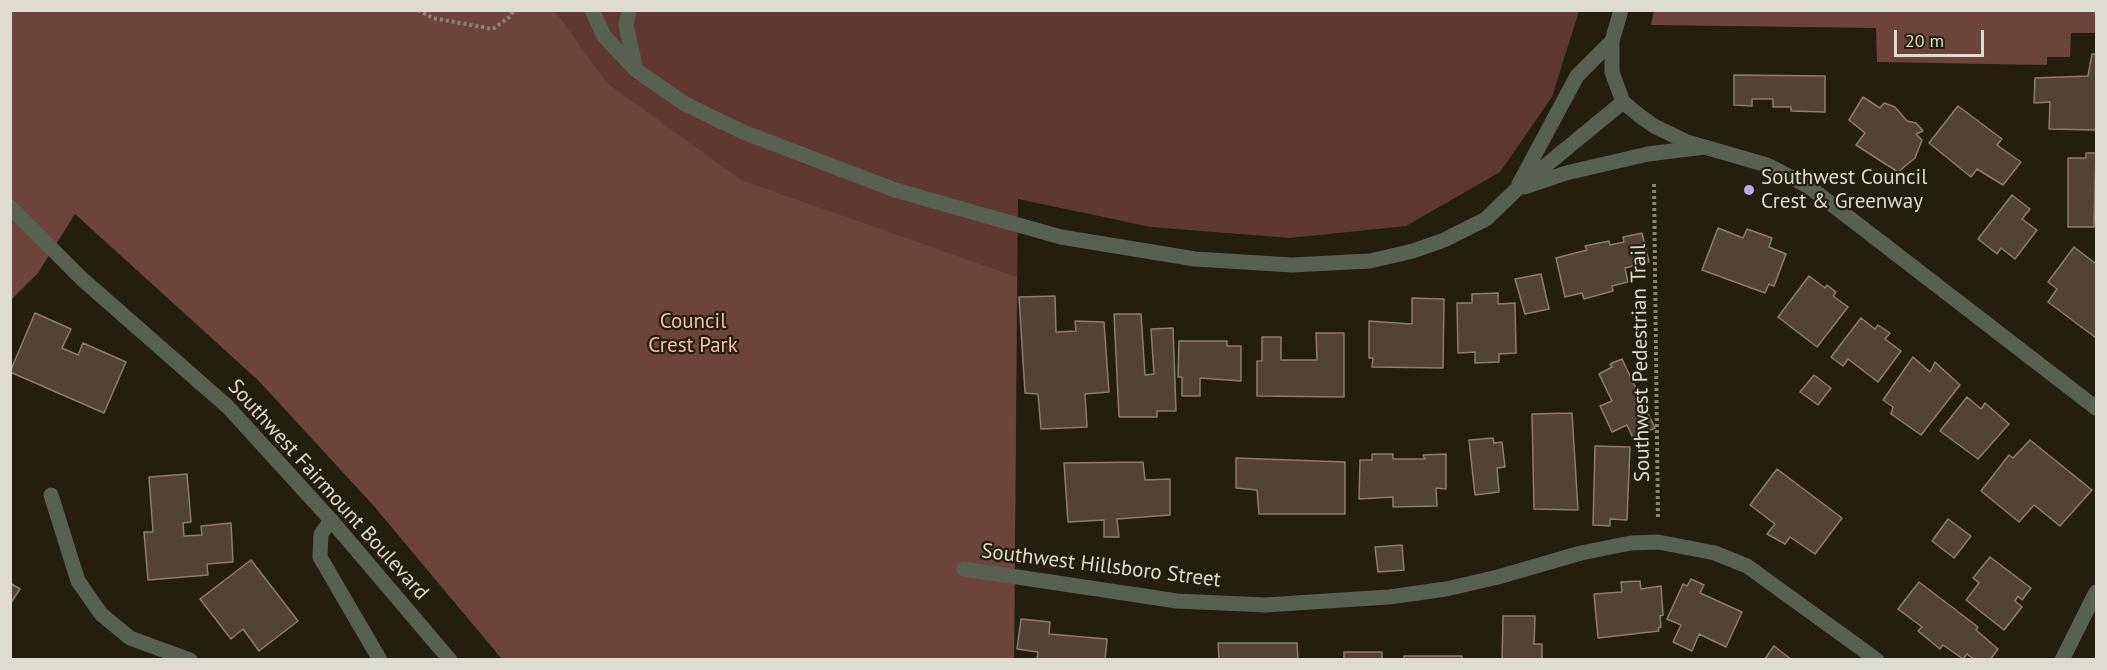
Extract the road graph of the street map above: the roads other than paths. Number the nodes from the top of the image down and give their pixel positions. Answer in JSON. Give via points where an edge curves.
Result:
{"nodes":[{"id":1,"x":592,"y":10,"type":"edge"},
{"id":2,"x":629,"y":10,"type":"edge"},
{"id":3,"x":1621,"y":10,"type":"edge"},
{"id":4,"x":1612,"y":41,"type":"junction"},
{"id":5,"x":636,"y":70,"type":"junction"},
{"id":6,"x":1623,"y":102,"type":"junction"},
{"id":7,"x":1705,"y":147,"type":"junction"},
{"id":8,"x":1516,"y":190,"type":"junction"},
{"id":9,"x":10,"y":207,"type":"edge"},
{"id":10,"x":2097,"y":408,"type":"edge"},
{"id":11,"x":51,"y":495,"type":"dead end"},
{"id":12,"x":331,"y":520,"type":"junction"},
{"id":13,"x":964,"y":569,"type":"dead end"},
{"id":14,"x":2097,"y":592,"type":"edge"},
{"id":15,"x":190,"y":660,"type":"edge"},
{"id":16,"x":380,"y":660,"type":"edge"},
{"id":17,"x":450,"y":660,"type":"edge"},
{"id":18,"x":1877,"y":660,"type":"edge"},
{"id":19,"x":2062,"y":660,"type":"edge"}],
"edges":[{"from":1,"to":5,"type":"street","via":[[604,36]]},
{"from":2,"to":5,"type":"street","via":[[626,25]]},
{"from":3,"to":4,"type":"street"},
{"from":4,"to":6,"type":"street","via":[[1612,72]]},
{"from":4,"to":8,"type":"street","via":[[1577,76]]},
{"from":5,"to":8,"type":"street","via":[[686,104],[743,132],[895,190],[1061,237],[1195,259],[1292,265],[1370,261],[1413,251],[1455,235],[1486,219]]},
{"from":6,"to":7,"type":"street","via":[[1654,126]]},
{"from":6,"to":8,"type":"street"},
{"from":7,"to":8,"type":"street","via":[[1648,154],[1566,173]]},
{"from":7,"to":10,"type":"street","via":[[1767,165],[1808,186]]},
{"from":9,"to":12,"type":"street","name":"Southwest Fairmount Boulevard","via":[[81,278],[228,407]]},
{"from":11,"to":15,"type":"street","via":[[78,581],[101,614],[130,638]]},
{"from":12,"to":16,"type":"street","via":[[321,534],[320,557]]},
{"from":12,"to":17,"type":"street","name":"Southwest Fairmount Boulevard"},
{"from":13,"to":18,"type":"street","name":"Southwest Hillsboro Street","via":[[1178,601],[1265,605],[1446,589],[1581,553],[1658,542],[1715,553],[1747,566]]},
{"from":14,"to":19,"type":"street"}]}
